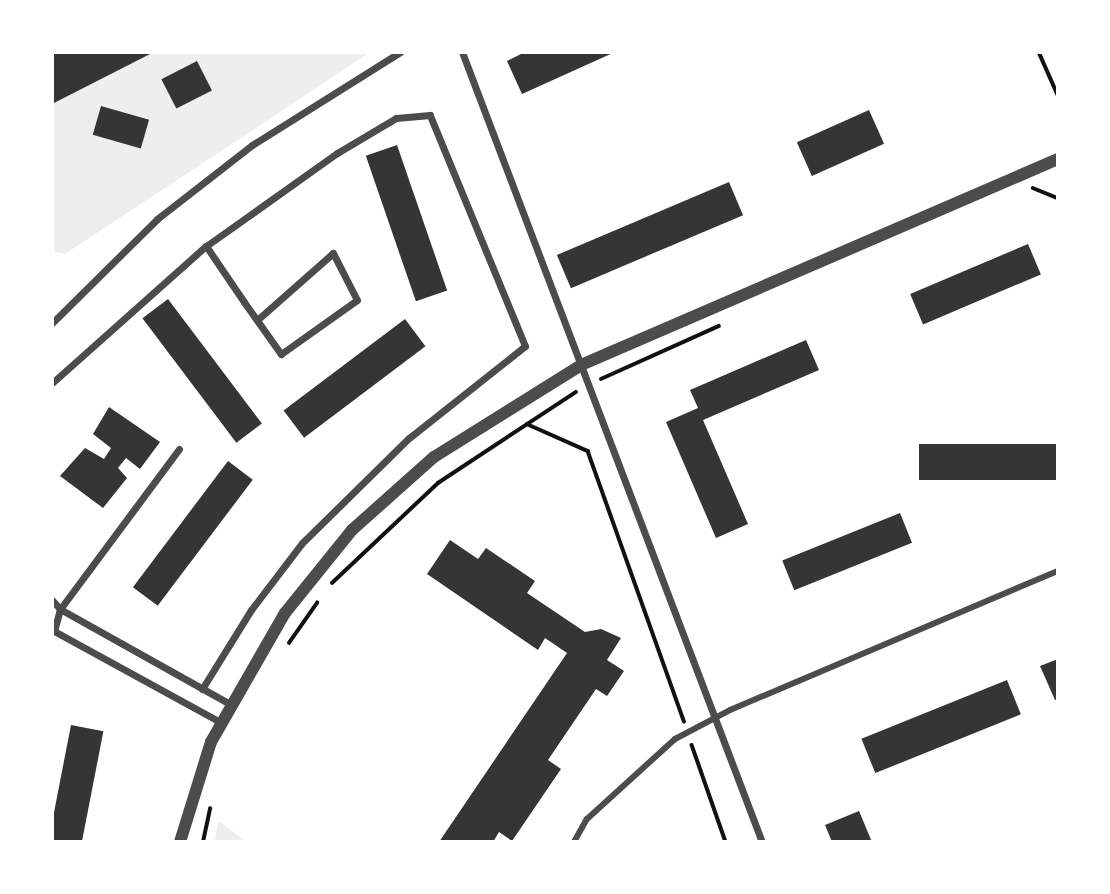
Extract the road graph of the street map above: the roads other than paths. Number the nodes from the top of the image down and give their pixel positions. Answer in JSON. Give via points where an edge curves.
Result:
{"nodes":[{"id":1,"x":400,"y":52,"type":"edge"},
{"id":2,"x":462,"y":52,"type":"edge"},
{"id":3,"x":1058,"y":159,"type":"edge"},
{"id":4,"x":206,"y":246,"type":"junction"},
{"id":5,"x":257,"y":320,"type":"junction"},
{"id":6,"x":52,"y":323,"type":"edge"},
{"id":7,"x":581,"y":365,"type":"junction"},
{"id":8,"x":52,"y":383,"type":"edge"},
{"id":9,"x":179,"y":449,"type":"dead end"},
{"id":10,"x":1058,"y":571,"type":"edge"},
{"id":11,"x":52,"y":600,"type":"edge"},
{"id":12,"x":60,"y":609,"type":"junction"},
{"id":13,"x":202,"y":689,"type":"junction"},
{"id":14,"x":232,"y":705,"type":"junction"},
{"id":15,"x":222,"y":723,"type":"junction"},
{"id":16,"x":180,"y":842,"type":"edge"},
{"id":17,"x":574,"y":842,"type":"edge"},
{"id":18,"x":762,"y":842,"type":"edge"}],
"edges":[{"from":1,"to":6,"type":"street","via":[[252,145],[157,219]]},
{"from":2,"to":7,"type":"street"},
{"from":3,"to":7,"type":"street"},
{"from":4,"to":5,"type":"street"},
{"from":4,"to":8,"type":"street"},
{"from":4,"to":13,"type":"street","via":[[384,125],[396,118],[430,115],[524,346],[409,438],[302,543],[251,610]]},
{"from":5,"to":5,"type":"street","via":[[281,354],[356,300],[332,253]]},
{"from":7,"to":14,"type":"street","via":[[434,457],[352,530],[285,612]]},
{"from":7,"to":18,"type":"street"},
{"from":9,"to":12,"type":"street"},
{"from":10,"to":17,"type":"street","via":[[730,710],[675,739],[587,819]]},
{"from":11,"to":12,"type":"street"},
{"from":12,"to":13,"type":"street"},
{"from":12,"to":15,"type":"street","via":[[54,631]]},
{"from":13,"to":14,"type":"street"},
{"from":14,"to":15,"type":"street"},
{"from":15,"to":16,"type":"street","via":[[211,742]]}]}
